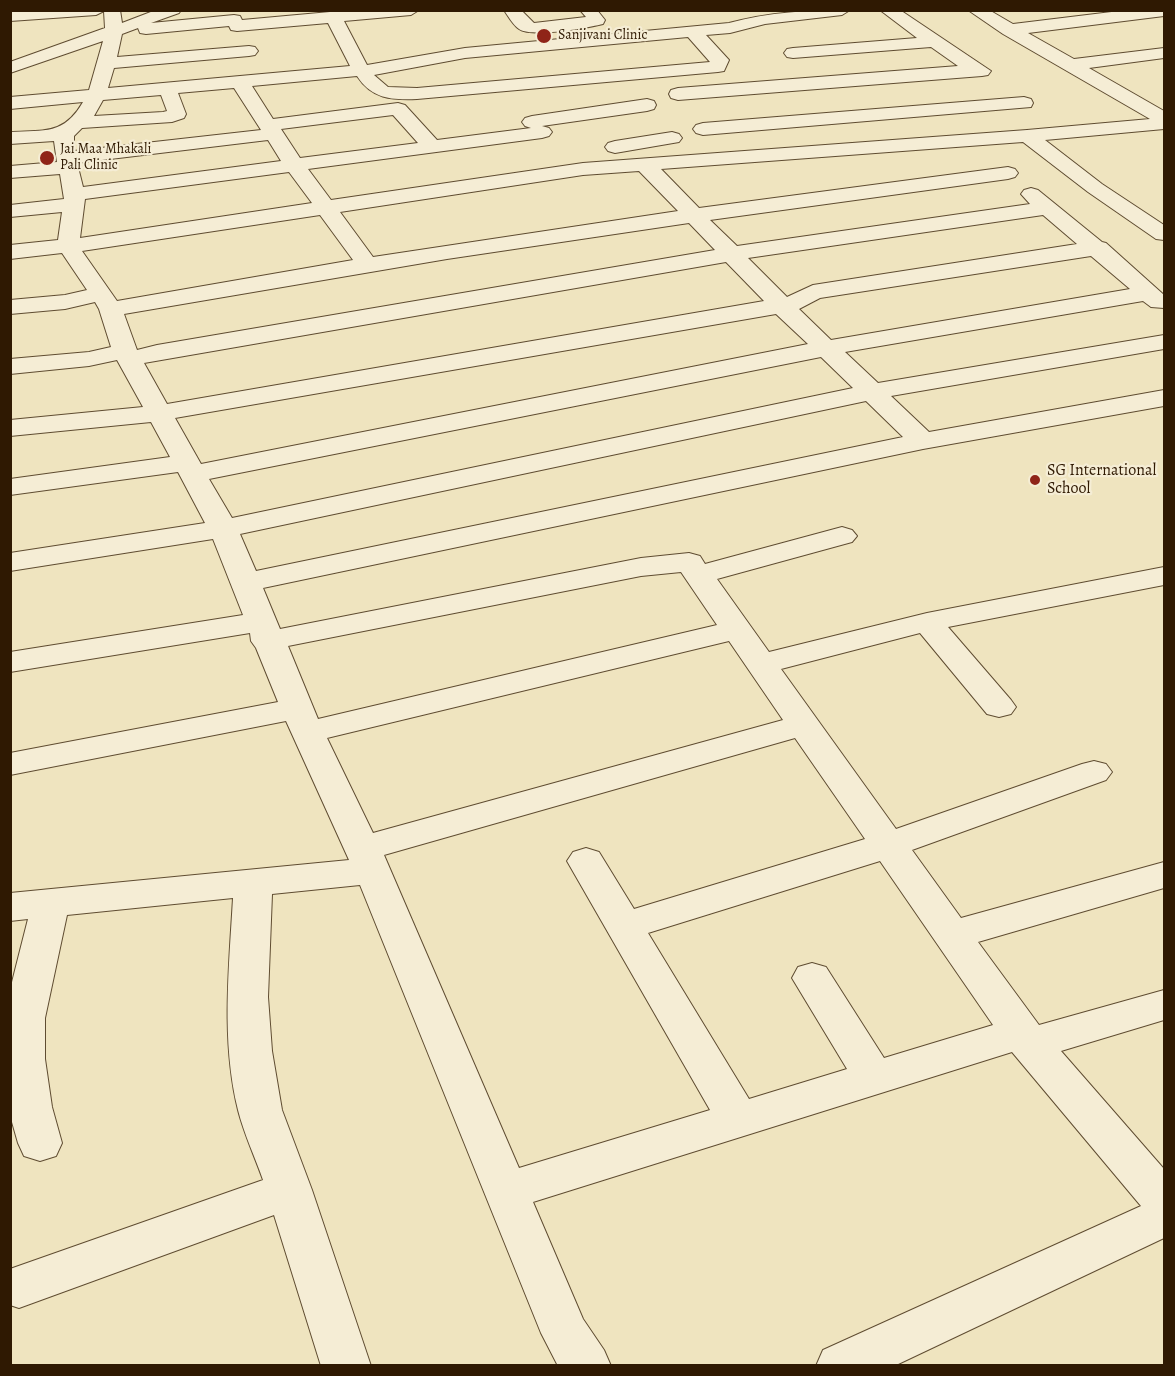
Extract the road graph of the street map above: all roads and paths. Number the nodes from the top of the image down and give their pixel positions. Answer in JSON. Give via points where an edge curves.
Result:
{"nodes":[{"id":1,"x":173,"y":10,"type":"edge"},
{"id":2,"x":411,"y":10,"type":"edge"},
{"id":3,"x":512,"y":10,"type":"edge"},
{"id":4,"x":588,"y":10,"type":"edge"},
{"id":5,"x":842,"y":10,"type":"edge"},
{"id":6,"x":888,"y":10,"type":"edge"},
{"id":7,"x":976,"y":10,"type":"edge"},
{"id":8,"x":1164,"y":11,"type":"edge"},
{"id":9,"x":342,"y":15,"type":"edge"},
{"id":10,"x":10,"y":16,"type":"edge"},
{"id":11,"x":749,"y":16,"type":"edge"},
{"id":12,"x":665,"y":18,"type":"dead end"},
{"id":13,"x":234,"y":19,"type":"edge"},
{"id":14,"x":108,"y":29,"type":"edge"},
{"id":15,"x":1009,"y":30,"type":"junction"},
{"id":16,"x":685,"y":32,"type":"junction"},
{"id":17,"x":933,"y":42,"type":"junction"},
{"id":18,"x":249,"y":51,"type":"junction"},
{"id":19,"x":793,"y":54,"type":"junction"},
{"id":20,"x":456,"y":55,"type":"junction"},
{"id":21,"x":1162,"y":55,"type":"edge"},
{"id":22,"x":1071,"y":65,"type":"junction"},
{"id":23,"x":10,"y":68,"type":"edge"},
{"id":24,"x":362,"y":70,"type":"junction"},
{"id":25,"x":978,"y":70,"type":"junction"},
{"id":26,"x":814,"y":71,"type":"dead end"},
{"id":27,"x":262,"y":79,"type":"junction"},
{"id":28,"x":239,"y":81,"type":"junction"},
{"id":29,"x":787,"y":85,"type":"junction"},
{"id":30,"x":167,"y":87,"type":"junction"},
{"id":31,"x":493,"y":87,"type":"junction"},
{"id":32,"x":96,"y":94,"type":"junction"},
{"id":33,"x":10,"y":104,"type":"edge"},
{"id":34,"x":647,"y":105,"type":"dead end"},
{"id":35,"x":1034,"y":111,"type":"junction"},
{"id":36,"x":333,"y":117,"type":"junction"},
{"id":37,"x":818,"y":120,"type":"junction"},
{"id":38,"x":1161,"y":125,"type":"edge"},
{"id":39,"x":703,"y":129,"type":"junction"},
{"id":40,"x":271,"y":130,"type":"junction"},
{"id":41,"x":1062,"y":133,"type":"junction"},
{"id":42,"x":542,"y":134,"type":"junction"},
{"id":43,"x":1027,"y":136,"type":"junction"},
{"id":44,"x":10,"y":138,"type":"edge"},
{"id":45,"x":672,"y":138,"type":"dead end"},
{"id":46,"x":976,"y":140,"type":"junction"},
{"id":47,"x":433,"y":147,"type":"junction"},
{"id":48,"x":366,"y":156,"type":"junction"},
{"id":49,"x":724,"y":158,"type":"junction"},
{"id":50,"x":71,"y":163,"type":"junction"},
{"id":51,"x":644,"y":164,"type":"junction"},
{"id":52,"x":296,"y":166,"type":"junction"},
{"id":53,"x":568,"y":171,"type":"junction"},
{"id":54,"x":10,"y":172,"type":"edge"},
{"id":55,"x":1008,"y":173,"type":"junction"},
{"id":56,"x":326,"y":207,"type":"junction"},
{"id":57,"x":1047,"y":208,"type":"junction"},
{"id":58,"x":10,"y":211,"type":"edge"},
{"id":59,"x":693,"y":214,"type":"junction"},
{"id":60,"x":1164,"y":215,"type":"edge"},
{"id":61,"x":1143,"y":219,"type":"junction"},
{"id":62,"x":1164,"y":234,"type":"edge"},
{"id":63,"x":68,"y":246,"type":"junction"},
{"id":64,"x":1098,"y":249,"type":"junction"},
{"id":65,"x":10,"y":252,"type":"edge"},
{"id":66,"x":731,"y":254,"type":"junction"},
{"id":67,"x":368,"y":264,"type":"junction"},
{"id":68,"x":1156,"y":300,"type":"edge"},
{"id":69,"x":106,"y":301,"type":"junction"},
{"id":70,"x":781,"y":305,"type":"junction"},
{"id":71,"x":10,"y":307,"type":"edge"},
{"id":72,"x":1164,"y":342,"type":"edge"},
{"id":73,"x":826,"y":348,"type":"junction"},
{"id":74,"x":127,"y":355,"type":"junction"},
{"id":75,"x":10,"y":367,"type":"edge"},
{"id":76,"x":872,"y":392,"type":"junction"},
{"id":77,"x":1164,"y":398,"type":"edge"},
{"id":78,"x":159,"y":413,"type":"junction"},
{"id":79,"x":10,"y":428,"type":"edge"},
{"id":80,"x":923,"y":441,"type":"junction"},
{"id":81,"x":190,"y":469,"type":"junction"},
{"id":82,"x":10,"y":487,"type":"edge"},
{"id":83,"x":223,"y":529,"type":"junction"},
{"id":84,"x":842,"y":536,"type":"dead end"},
{"id":85,"x":10,"y":562,"type":"edge"},
{"id":86,"x":698,"y":575,"type":"junction"},
{"id":87,"x":1164,"y":576,"type":"edge"},
{"id":88,"x":244,"y":583,"type":"junction"},
{"id":89,"x":927,"y":622,"type":"junction"},
{"id":90,"x":736,"y":630,"type":"junction"},
{"id":91,"x":263,"y":632,"type":"junction"},
{"id":92,"x":10,"y":662,"type":"edge"},
{"id":93,"x":760,"y":664,"type":"junction"},
{"id":94,"x":999,"y":707,"type":"dead end"},
{"id":95,"x":301,"y":720,"type":"junction"},
{"id":96,"x":803,"y":725,"type":"junction"},
{"id":97,"x":10,"y":764,"type":"edge"},
{"id":98,"x":1094,"y":772,"type":"dead end"},
{"id":99,"x":888,"y":845,"type":"junction"},
{"id":100,"x":368,"y":859,"type":"junction"},
{"id":101,"x":586,"y":861,"type":"dead end"},
{"id":102,"x":1164,"y":875,"type":"edge"},
{"id":103,"x":253,"y":885,"type":"junction"},
{"id":104,"x":51,"y":903,"type":"junction"},
{"id":105,"x":10,"y":907,"type":"edge"},
{"id":106,"x":626,"y":926,"type":"junction"},
{"id":107,"x":952,"y":935,"type":"junction"},
{"id":108,"x":812,"y":978,"type":"dead end"},
{"id":109,"x":1164,"y":1005,"type":"edge"},
{"id":110,"x":1026,"y":1038,"type":"junction"},
{"id":111,"x":874,"y":1077,"type":"junction"},
{"id":112,"x":738,"y":1119,"type":"junction"},
{"id":113,"x":40,"y":1143,"type":"dead end"},
{"id":114,"x":289,"y":1190,"type":"junction"},
{"id":115,"x":506,"y":1191,"type":"junction"},
{"id":116,"x":1164,"y":1202,"type":"edge"},
{"id":117,"x":1164,"y":1217,"type":"edge"},
{"id":118,"x":20,"y":1287,"type":"dead end"},
{"id":119,"x":346,"y":1365,"type":"edge"},
{"id":120,"x":586,"y":1365,"type":"edge"},
{"id":121,"x":841,"y":1365,"type":"edge"}],
"edges":[{"from":1,"to":14,"type":"street"},
{"from":2,"to":9,"type":"street"},
{"from":3,"to":4,"type":"street","via":[[525,26],[534,28],[597,20]]},
{"from":5,"to":11,"type":"street"},
{"from":6,"to":17,"type":"street"},
{"from":7,"to":15,"type":"street"},
{"from":8,"to":15,"type":"street"},
{"from":9,"to":13,"type":"street"},
{"from":9,"to":24,"type":"street"},
{"from":10,"to":14,"type":"street"},
{"from":11,"to":16,"type":"street","via":[[730,28]]},
{"from":11,"to":19,"type":"street"},
{"from":12,"to":16,"type":"street"},
{"from":13,"to":14,"type":"street"},
{"from":13,"to":18,"type":"street"},
{"from":14,"to":18,"type":"street"},
{"from":14,"to":23,"type":"street"},
{"from":14,"to":32,"type":"street"},
{"from":15,"to":22,"type":"street"},
{"from":16,"to":20,"type":"street"},
{"from":16,"to":31,"type":"street","via":[[720,60],[718,67]]},
{"from":17,"to":19,"type":"street"},
{"from":17,"to":25,"type":"street"},
{"from":18,"to":27,"type":"street"},
{"from":19,"to":26,"type":"street"},
{"from":20,"to":24,"type":"street"},
{"from":20,"to":31,"type":"street"},
{"from":21,"to":22,"type":"street"},
{"from":22,"to":38,"type":"street"},
{"from":24,"to":27,"type":"street"},
{"from":24,"to":31,"type":"street","via":[[378,90],[393,94]]},
{"from":25,"to":29,"type":"street"},
{"from":25,"to":35,"type":"street"},
{"from":27,"to":28,"type":"street"},
{"from":28,"to":30,"type":"street"},
{"from":28,"to":40,"type":"street"},
{"from":29,"to":37,"type":"street"},
{"from":29,"to":39,"type":"street","via":[[678,94]]},
{"from":30,"to":32,"type":"street"},
{"from":30,"to":50,"type":"street","via":[[177,114]]},
{"from":31,"to":42,"type":"street"},
{"from":32,"to":33,"type":"street"},
{"from":32,"to":50,"type":"street","via":[[84,117]]},
{"from":34,"to":42,"type":"street"},
{"from":35,"to":37,"type":"street"},
{"from":35,"to":41,"type":"street"},
{"from":36,"to":40,"type":"street"},
{"from":36,"to":47,"type":"street","via":[[398,109]]},
{"from":36,"to":48,"type":"street"},
{"from":37,"to":39,"type":"street"},
{"from":38,"to":41,"type":"street"},
{"from":39,"to":49,"type":"street"},
{"from":40,"to":50,"type":"street"},
{"from":40,"to":52,"type":"street"},
{"from":41,"to":43,"type":"street"},
{"from":42,"to":47,"type":"street"},
{"from":43,"to":46,"type":"street"},
{"from":43,"to":61,"type":"street"},
{"from":44,"to":50,"type":"street"},
{"from":45,"to":53,"type":"street","via":[[558,156]]},
{"from":46,"to":49,"type":"street"},
{"from":46,"to":55,"type":"street"},
{"from":47,"to":48,"type":"street"},
{"from":48,"to":52,"type":"street"},
{"from":49,"to":51,"type":"street"},
{"from":50,"to":52,"type":"street"},
{"from":50,"to":54,"type":"street"},
{"from":50,"to":58,"type":"street"},
{"from":50,"to":63,"type":"street"},
{"from":51,"to":53,"type":"street"},
{"from":51,"to":59,"type":"street"},
{"from":52,"to":56,"type":"street"},
{"from":53,"to":56,"type":"street"},
{"from":55,"to":57,"type":"street"},
{"from":55,"to":59,"type":"street"},
{"from":56,"to":63,"type":"street"},
{"from":56,"to":67,"type":"street"},
{"from":57,"to":64,"type":"street"},
{"from":57,"to":66,"type":"street"},
{"from":59,"to":66,"type":"street"},
{"from":59,"to":67,"type":"street"},
{"from":60,"to":61,"type":"street"},
{"from":61,"to":62,"type":"street"},
{"from":63,"to":65,"type":"street"},
{"from":63,"to":69,"type":"street"},
{"from":64,"to":68,"type":"street"},
{"from":64,"to":70,"type":"street","via":[[813,292],[796,303]]},
{"from":66,"to":70,"type":"street"},
{"from":66,"to":74,"type":"street"},
{"from":67,"to":69,"type":"street"},
{"from":68,"to":73,"type":"street"},
{"from":69,"to":71,"type":"street"},
{"from":69,"to":74,"type":"street"},
{"from":70,"to":73,"type":"street"},
{"from":70,"to":78,"type":"street"},
{"from":72,"to":76,"type":"street"},
{"from":73,"to":76,"type":"street"},
{"from":73,"to":81,"type":"street"},
{"from":74,"to":75,"type":"street"},
{"from":74,"to":78,"type":"street"},
{"from":76,"to":80,"type":"street"},
{"from":76,"to":83,"type":"street"},
{"from":77,"to":80,"type":"street"},
{"from":78,"to":79,"type":"street"},
{"from":78,"to":81,"type":"street"},
{"from":80,"to":88,"type":"street"},
{"from":81,"to":82,"type":"street"},
{"from":81,"to":83,"type":"street"},
{"from":83,"to":85,"type":"street"},
{"from":83,"to":88,"type":"street"},
{"from":84,"to":86,"type":"street"},
{"from":86,"to":90,"type":"street"},
{"from":86,"to":91,"type":"street","via":[[689,562],[641,567]]},
{"from":87,"to":89,"type":"street"},
{"from":88,"to":91,"type":"street"},
{"from":89,"to":93,"type":"street"},
{"from":89,"to":94,"type":"street"},
{"from":90,"to":93,"type":"street"},
{"from":90,"to":95,"type":"street"},
{"from":91,"to":92,"type":"street"},
{"from":91,"to":95,"type":"street"},
{"from":93,"to":96,"type":"street"},
{"from":95,"to":97,"type":"street"},
{"from":95,"to":100,"type":"street"},
{"from":96,"to":99,"type":"street"},
{"from":96,"to":100,"type":"street"},
{"from":98,"to":99,"type":"street"},
{"from":99,"to":106,"type":"street"},
{"from":99,"to":107,"type":"street"},
{"from":100,"to":103,"type":"street"},
{"from":100,"to":115,"type":"street"},
{"from":101,"to":106,"type":"street"},
{"from":102,"to":107,"type":"street"},
{"from":103,"to":104,"type":"street"},
{"from":103,"to":114,"type":"street","via":[[248,997],[251,1052],[260,1110]]},
{"from":104,"to":105,"type":"street"},
{"from":104,"to":113,"type":"street","via":[[24,1018],[30,1107]]},
{"from":106,"to":112,"type":"street"},
{"from":107,"to":110,"type":"street"},
{"from":108,"to":111,"type":"street"},
{"from":109,"to":110,"type":"street"},
{"from":110,"to":111,"type":"street"},
{"from":110,"to":116,"type":"street"},
{"from":111,"to":112,"type":"street"},
{"from":112,"to":115,"type":"street"},
{"from":114,"to":118,"type":"street"},
{"from":114,"to":119,"type":"street"},
{"from":115,"to":120,"type":"street","via":[[566,1333]]},
{"from":117,"to":121,"type":"street"}]}
